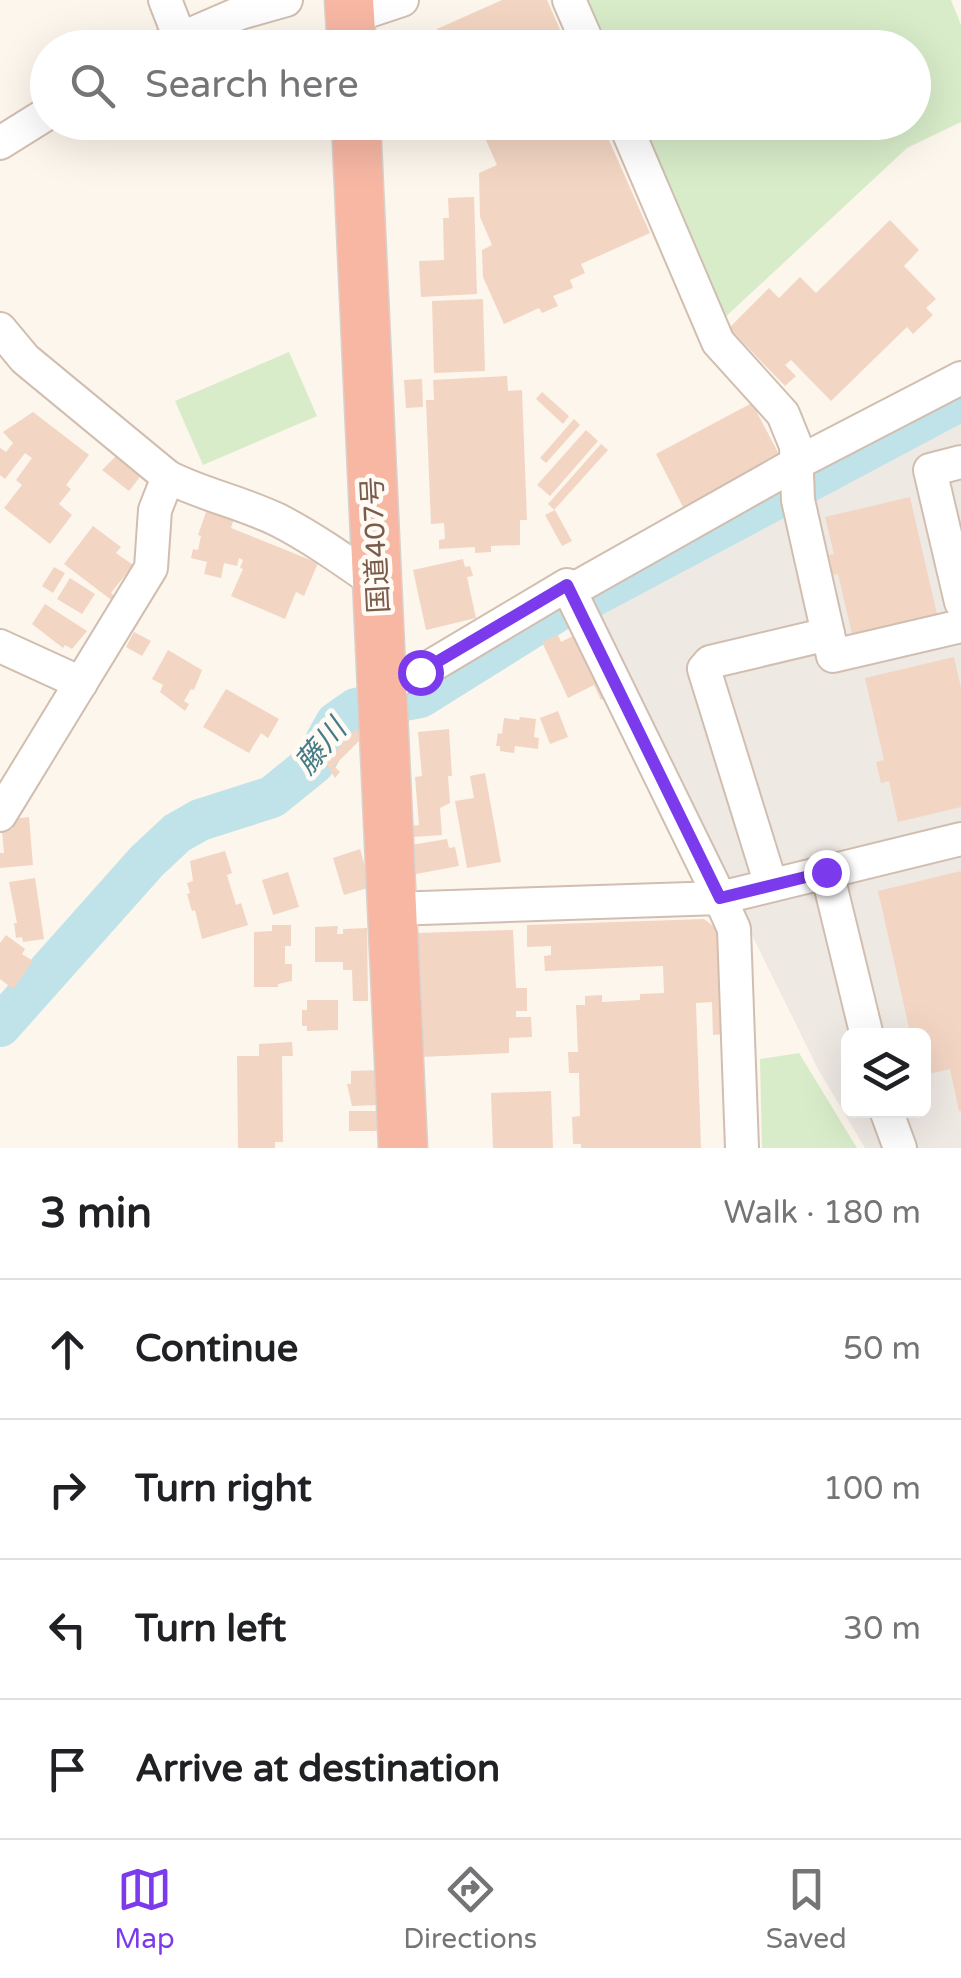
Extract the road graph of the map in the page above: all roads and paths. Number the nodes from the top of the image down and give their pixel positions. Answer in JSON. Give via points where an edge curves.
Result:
{"nodes":[{"id":1,"x":166,"y":0,"type":"edge"},
{"id":2,"x":286,"y":0,"type":"edge"},
{"id":3,"x":402,"y":0,"type":"edge"},
{"id":4,"x":568,"y":0,"type":"edge"},
{"id":5,"x":351,"y":22,"type":"edge"},
{"id":6,"x":168,"y":30,"type":"edge"},
{"id":7,"x":198,"y":30,"type":"edge"},
{"id":8,"x":582,"y":30,"type":"edge"},
{"id":9,"x":30,"y":124,"type":"edge"},
{"id":10,"x":357,"y":140,"type":"edge"},
{"id":11,"x":632,"y":140,"type":"edge"},
{"id":12,"x":0,"y":143,"type":"edge"},
{"id":13,"x":0,"y":329,"type":"edge"},
{"id":14,"x":961,"y":378,"type":"edge"},
{"id":15,"x":799,"y":462,"type":"junction"},
{"id":16,"x":961,"y":462,"type":"edge"},
{"id":17,"x":168,"y":477,"type":"junction"},
{"id":18,"x":378,"y":584,"type":"junction"},
{"id":19,"x":579,"y":599,"type":"junction"},
{"id":20,"x":961,"y":602,"type":"edge"},
{"id":21,"x":961,"y":626,"type":"edge"},
{"id":22,"x":828,"y":634,"type":"junction"},
{"id":23,"x":0,"y":646,"type":"edge"},
{"id":24,"x":81,"y":683,"type":"junction"},
{"id":25,"x":382,"y":683,"type":"junction"},
{"id":26,"x":0,"y":815,"type":"edge"},
{"id":27,"x":961,"y":839,"type":"edge"},
{"id":28,"x":826,"y":872,"type":"junction"},
{"id":29,"x":771,"y":885,"type":"junction"},
{"id":30,"x":720,"y":898,"type":"junction"},
{"id":31,"x":392,"y":909,"type":"junction"},
{"id":32,"x":865,"y":1028,"type":"edge"},
{"id":33,"x":889,"y":1118,"type":"edge"},
{"id":34,"x":403,"y":1148,"type":"edge"},
{"id":35,"x":742,"y":1148,"type":"edge"},
{"id":36,"x":900,"y":1148,"type":"edge"}],
"edges":[{"from":1,"to":6,"type":"street"},
{"from":2,"to":7,"type":"street"},
{"from":3,"to":5,"type":"street"},
{"from":4,"to":8,"type":"street"},
{"from":9,"to":12,"type":"street"},
{"from":10,"to":18,"type":"highway","name":"国道407号"},
{"from":11,"to":15,"type":"street","via":[[718,342],[782,414]]},
{"from":13,"to":17,"type":"street","via":[[25,359]]},
{"from":14,"to":15,"type":"street"},
{"from":15,"to":19,"type":"street"},
{"from":15,"to":22,"type":"street","via":[[798,500]]},
{"from":16,"to":20,"type":"street","via":[[930,470]]},
{"from":17,"to":18,"type":"street","via":[[276,519]]},
{"from":17,"to":24,"type":"street","via":[[156,510],[151,568]]},
{"from":18,"to":25,"type":"highway","name":"国道407号"},
{"from":19,"to":25,"type":"street","via":[[567,585],[420,672]]},
{"from":19,"to":30,"type":"street"},
{"from":21,"to":22,"type":"street","via":[[833,656]]},
{"from":22,"to":29,"type":"street","via":[[710,662],[704,669]]},
{"from":23,"to":24,"type":"street"},
{"from":24,"to":26,"type":"street"},
{"from":25,"to":31,"type":"highway","name":"国道407号"},
{"from":27,"to":28,"type":"street"},
{"from":28,"to":29,"type":"street"},
{"from":28,"to":32,"type":"street"},
{"from":29,"to":30,"type":"street"},
{"from":30,"to":31,"type":"street"},
{"from":30,"to":35,"type":"street","via":[[734,928]]},
{"from":31,"to":34,"type":"highway","name":"国道407号"},
{"from":33,"to":36,"type":"street"}]}
